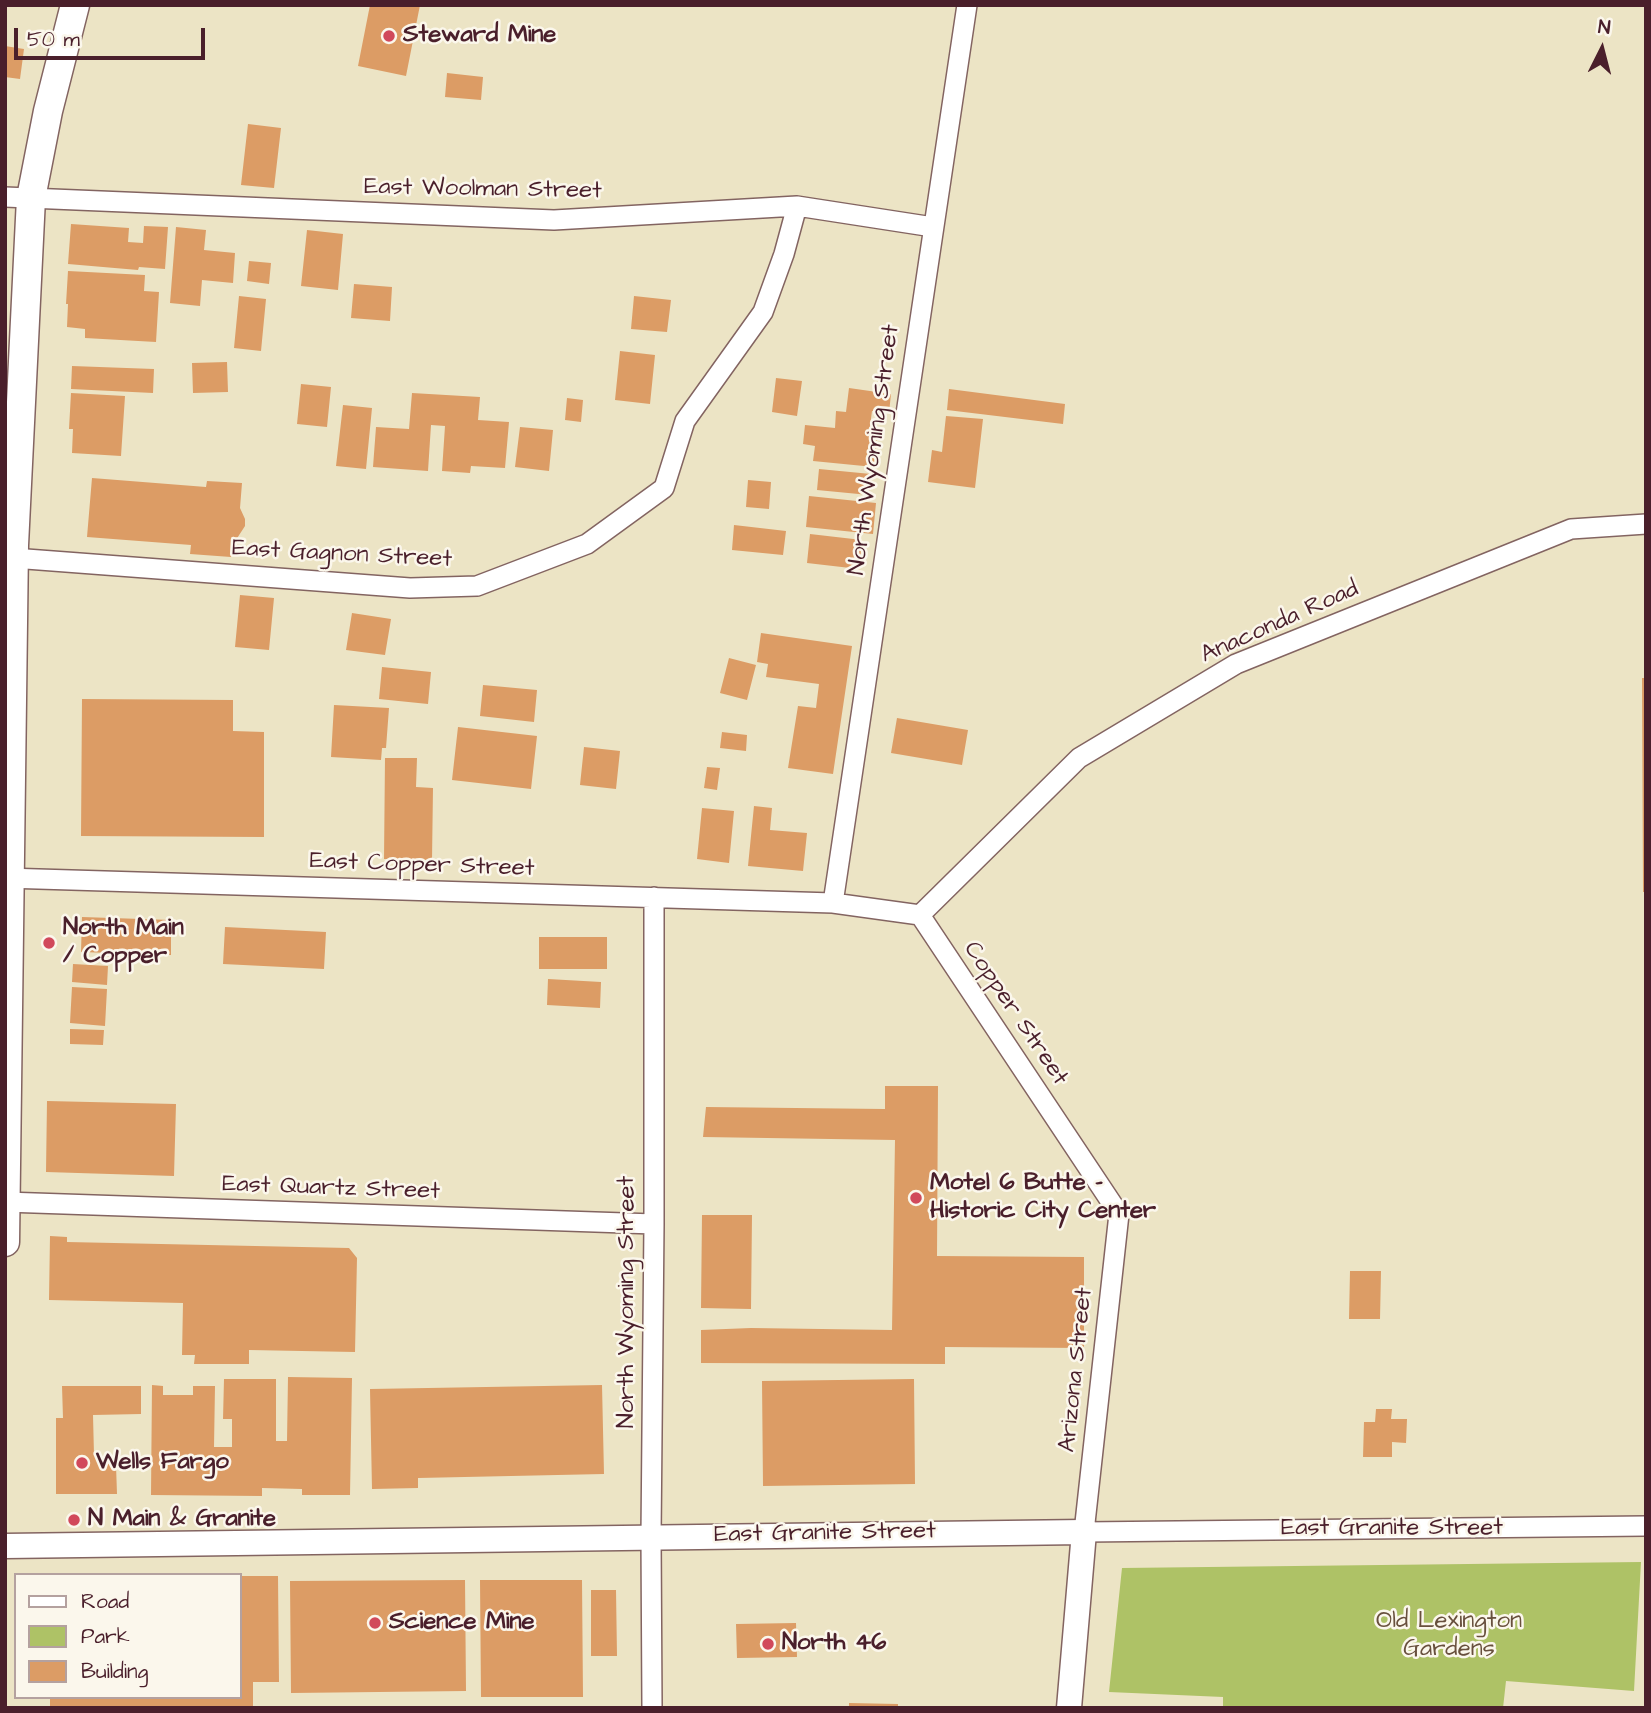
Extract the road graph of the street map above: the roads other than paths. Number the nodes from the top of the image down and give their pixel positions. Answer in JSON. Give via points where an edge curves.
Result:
{"nodes":[{"id":1,"x":75,"y":5,"type":"edge"},
{"id":2,"x":967,"y":5,"type":"edge"},
{"id":3,"x":18,"y":198,"type":"edge"},
{"id":4,"x":797,"y":206,"type":"junction"},
{"id":5,"x":933,"y":227,"type":"junction"},
{"id":6,"x":1646,"y":524,"type":"edge"},
{"id":7,"x":13,"y":558,"type":"junction"},
{"id":8,"x":7,"y":878,"type":"edge"},
{"id":9,"x":654,"y":897,"type":"junction"},
{"id":10,"x":833,"y":903,"type":"junction"},
{"id":11,"x":920,"y":915,"type":"junction"},
{"id":12,"x":6,"y":1202,"type":"edge"},
{"id":13,"x":1119,"y":1214,"type":"joint"},
{"id":14,"x":654,"y":1224,"type":"junction"},
{"id":15,"x":5,"y":1242,"type":"edge"},
{"id":16,"x":1646,"y":1526,"type":"edge"},
{"id":17,"x":1084,"y":1532,"type":"junction"},
{"id":18,"x":651,"y":1536,"type":"junction"},
{"id":19,"x":5,"y":1546,"type":"edge"},
{"id":20,"x":652,"y":1708,"type":"edge"},
{"id":21,"x":1069,"y":1708,"type":"edge"}],
"edges":[{"from":1,"to":3,"type":"main road","via":[[48,111]]},
{"from":2,"to":5,"type":"street","name":"North Wyoming Street"},
{"from":3,"to":4,"type":"street","name":"East Woolman Street","via":[[554,220]]},
{"from":3,"to":7,"type":"main road"},
{"from":4,"to":5,"type":"street","name":"East Woolman Street"},
{"from":4,"to":7,"type":"street","name":"East Gagnon Street","via":[[763,312],[685,421],[664,488],[587,544],[477,586],[410,588]]},
{"from":5,"to":10,"type":"street","name":"North Wyoming Street"},
{"from":6,"to":11,"type":"street","name":"Anaconda Road","via":[[1572,529],[1236,664],[1079,758]]},
{"from":7,"to":8,"type":"main road"},
{"from":8,"to":9,"type":"street","name":"East Copper Street"},
{"from":8,"to":12,"type":"main road"},
{"from":9,"to":10,"type":"street","name":"East Copper Street"},
{"from":9,"to":14,"type":"street","name":"North Wyoming Street"},
{"from":10,"to":11,"type":"street"},
{"from":11,"to":13,"type":"street","name":"Copper Street"},
{"from":12,"to":14,"type":"street","name":"East Quartz Street"},
{"from":12,"to":15,"type":"main road"},
{"from":13,"to":17,"type":"street","name":"Arizona Street"},
{"from":14,"to":18,"type":"street","name":"North Wyoming Street"},
{"from":16,"to":17,"type":"street","name":"East Granite Street"},
{"from":17,"to":18,"type":"street","name":"East Granite Street"},
{"from":17,"to":21,"type":"street"},
{"from":18,"to":19,"type":"street","name":"East Granite Street"},
{"from":18,"to":20,"type":"street","name":"North Wyoming Street"}]}
